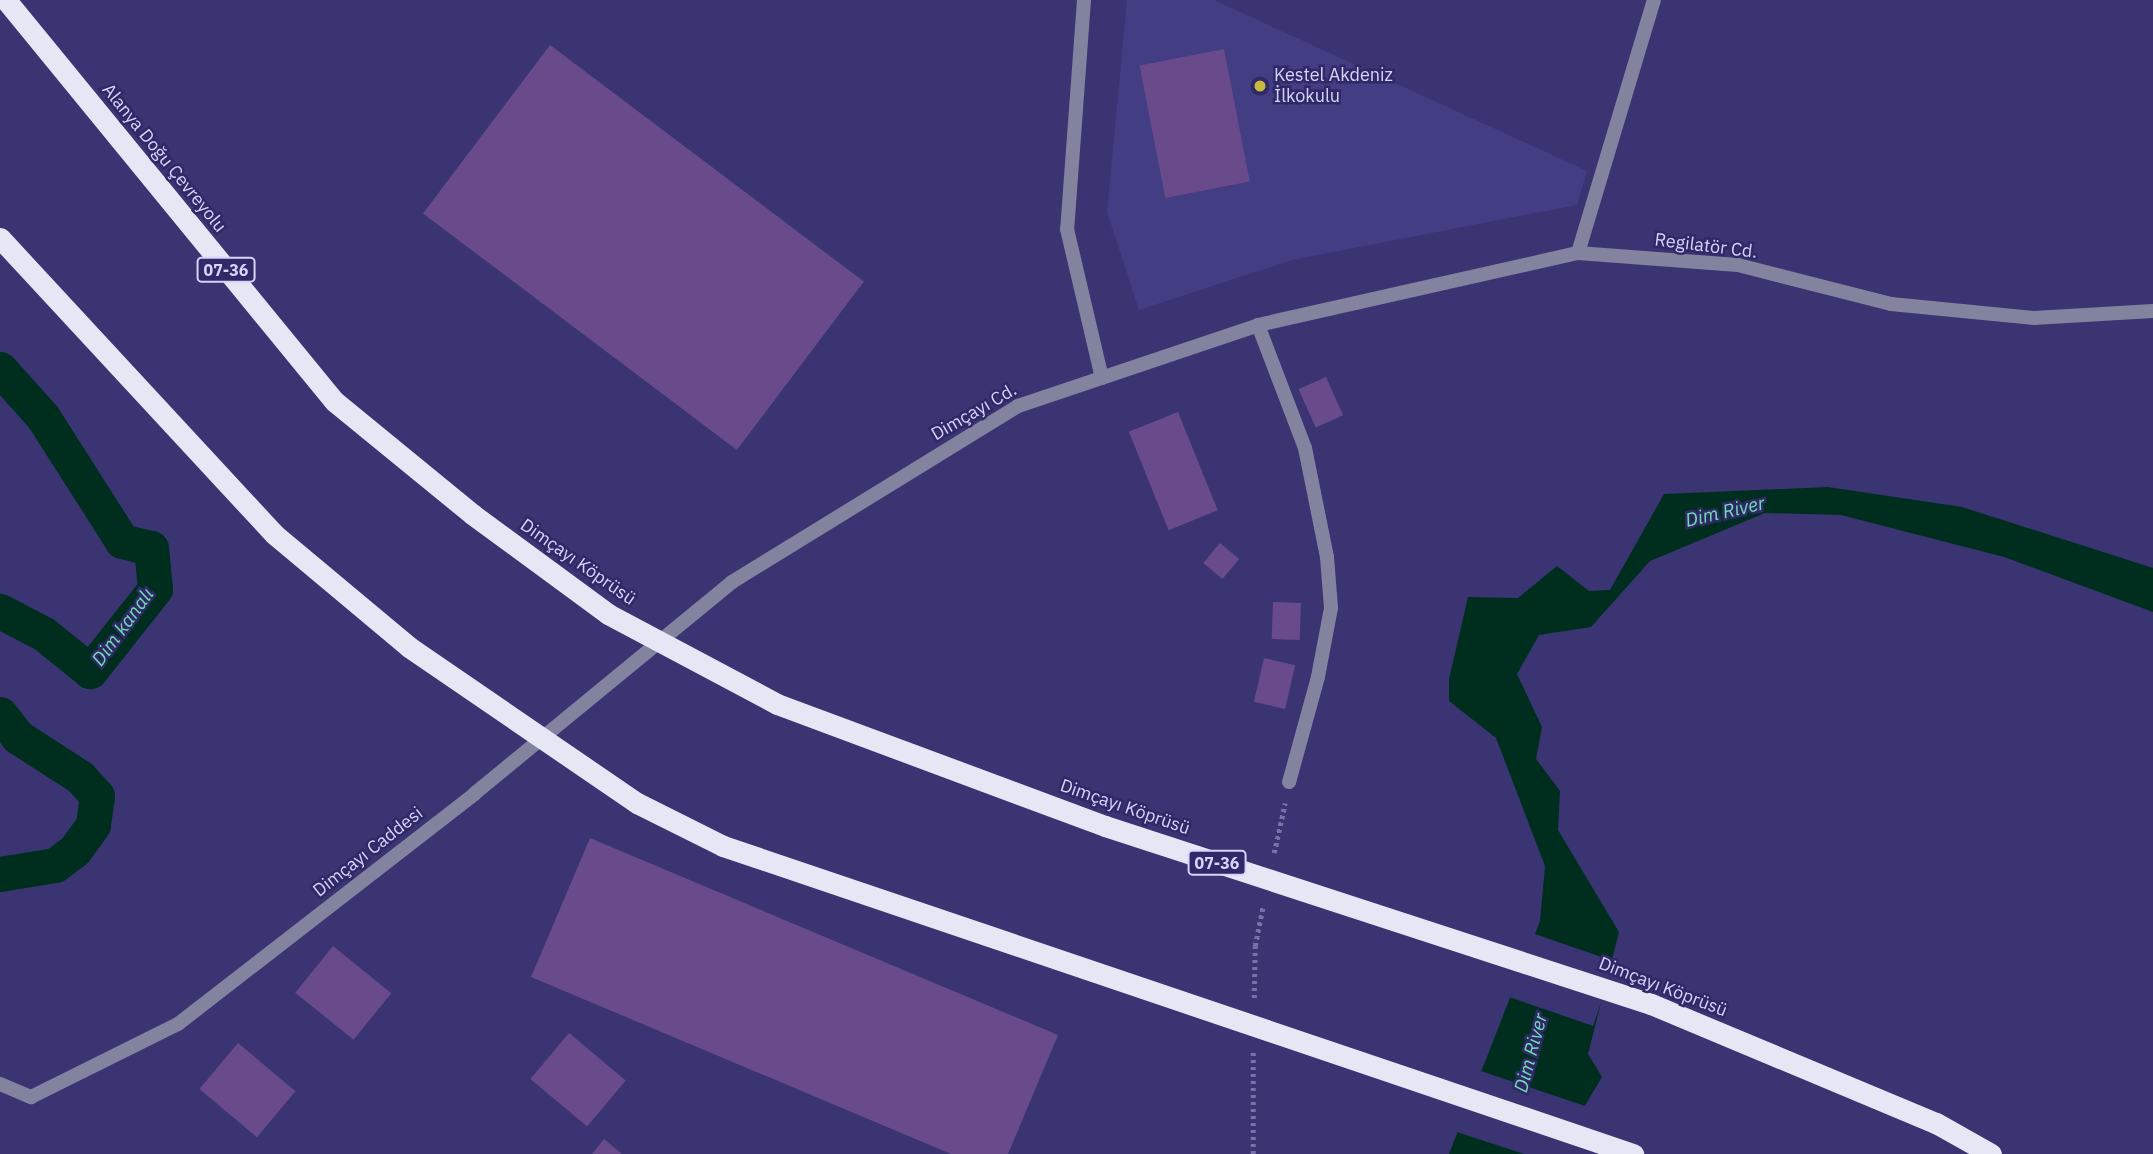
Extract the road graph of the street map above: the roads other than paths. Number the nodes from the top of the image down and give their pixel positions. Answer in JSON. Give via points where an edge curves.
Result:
{"nodes":[{"id":1,"x":6,"y":0,"type":"edge"},
{"id":2,"x":1084,"y":0,"type":"edge"},
{"id":3,"x":1654,"y":0,"type":"edge"},
{"id":4,"x":0,"y":238,"type":"edge"},
{"id":5,"x":1578,"y":253,"type":"junction"},
{"id":6,"x":2153,"y":311,"type":"edge"},
{"id":7,"x":1258,"y":325,"type":"junction"},
{"id":8,"x":1101,"y":378,"type":"junction"},
{"id":9,"x":472,"y":514,"type":"joint"},
{"id":10,"x":732,"y":582,"type":"joint"},
{"id":11,"x":1289,"y":782,"type":"road end"},
{"id":12,"x":0,"y":1084,"type":"edge"},
{"id":13,"x":1633,"y":1154,"type":"edge"},
{"id":14,"x":1991,"y":1154,"type":"edge"}],
"edges":[{"from":1,"to":9,"type":"highway","name":"Alanya Doğu Çevreyolu","number":"07-36","via":[[334,401]]},
{"from":2,"to":8,"type":"street","via":[[1067,229]]},
{"from":3,"to":5,"type":"street"},
{"from":4,"to":13,"type":"highway","bridge":true,"via":[[274,534],[409,647],[614,788],[723,846]]},
{"from":5,"to":6,"type":"street","name":"Regilatör Cd.","via":[[1738,265],[1891,304],[2034,318]]},
{"from":5,"to":7,"type":"street","name":"Regilatör Cd."},
{"from":7,"to":8,"type":"street","name":"Dimçayı Cd."},
{"from":7,"to":11,"type":"street","via":[[1305,448],[1327,557],[1331,608],[1318,677]]},
{"from":8,"to":10,"type":"street","name":"Dimçayı Cd.","via":[[1018,406]]},
{"from":9,"to":14,"type":"highway","name":"Dimçayı Köprüsü","number":"07-36","bridge":true,"via":[[608,614],[777,704],[1105,826],[1651,1004],[1936,1123]]},
{"from":10,"to":12,"type":"street","name":"Dimçayı Caddesi","via":[[474,794],[178,1024],[31,1097]]}]}
